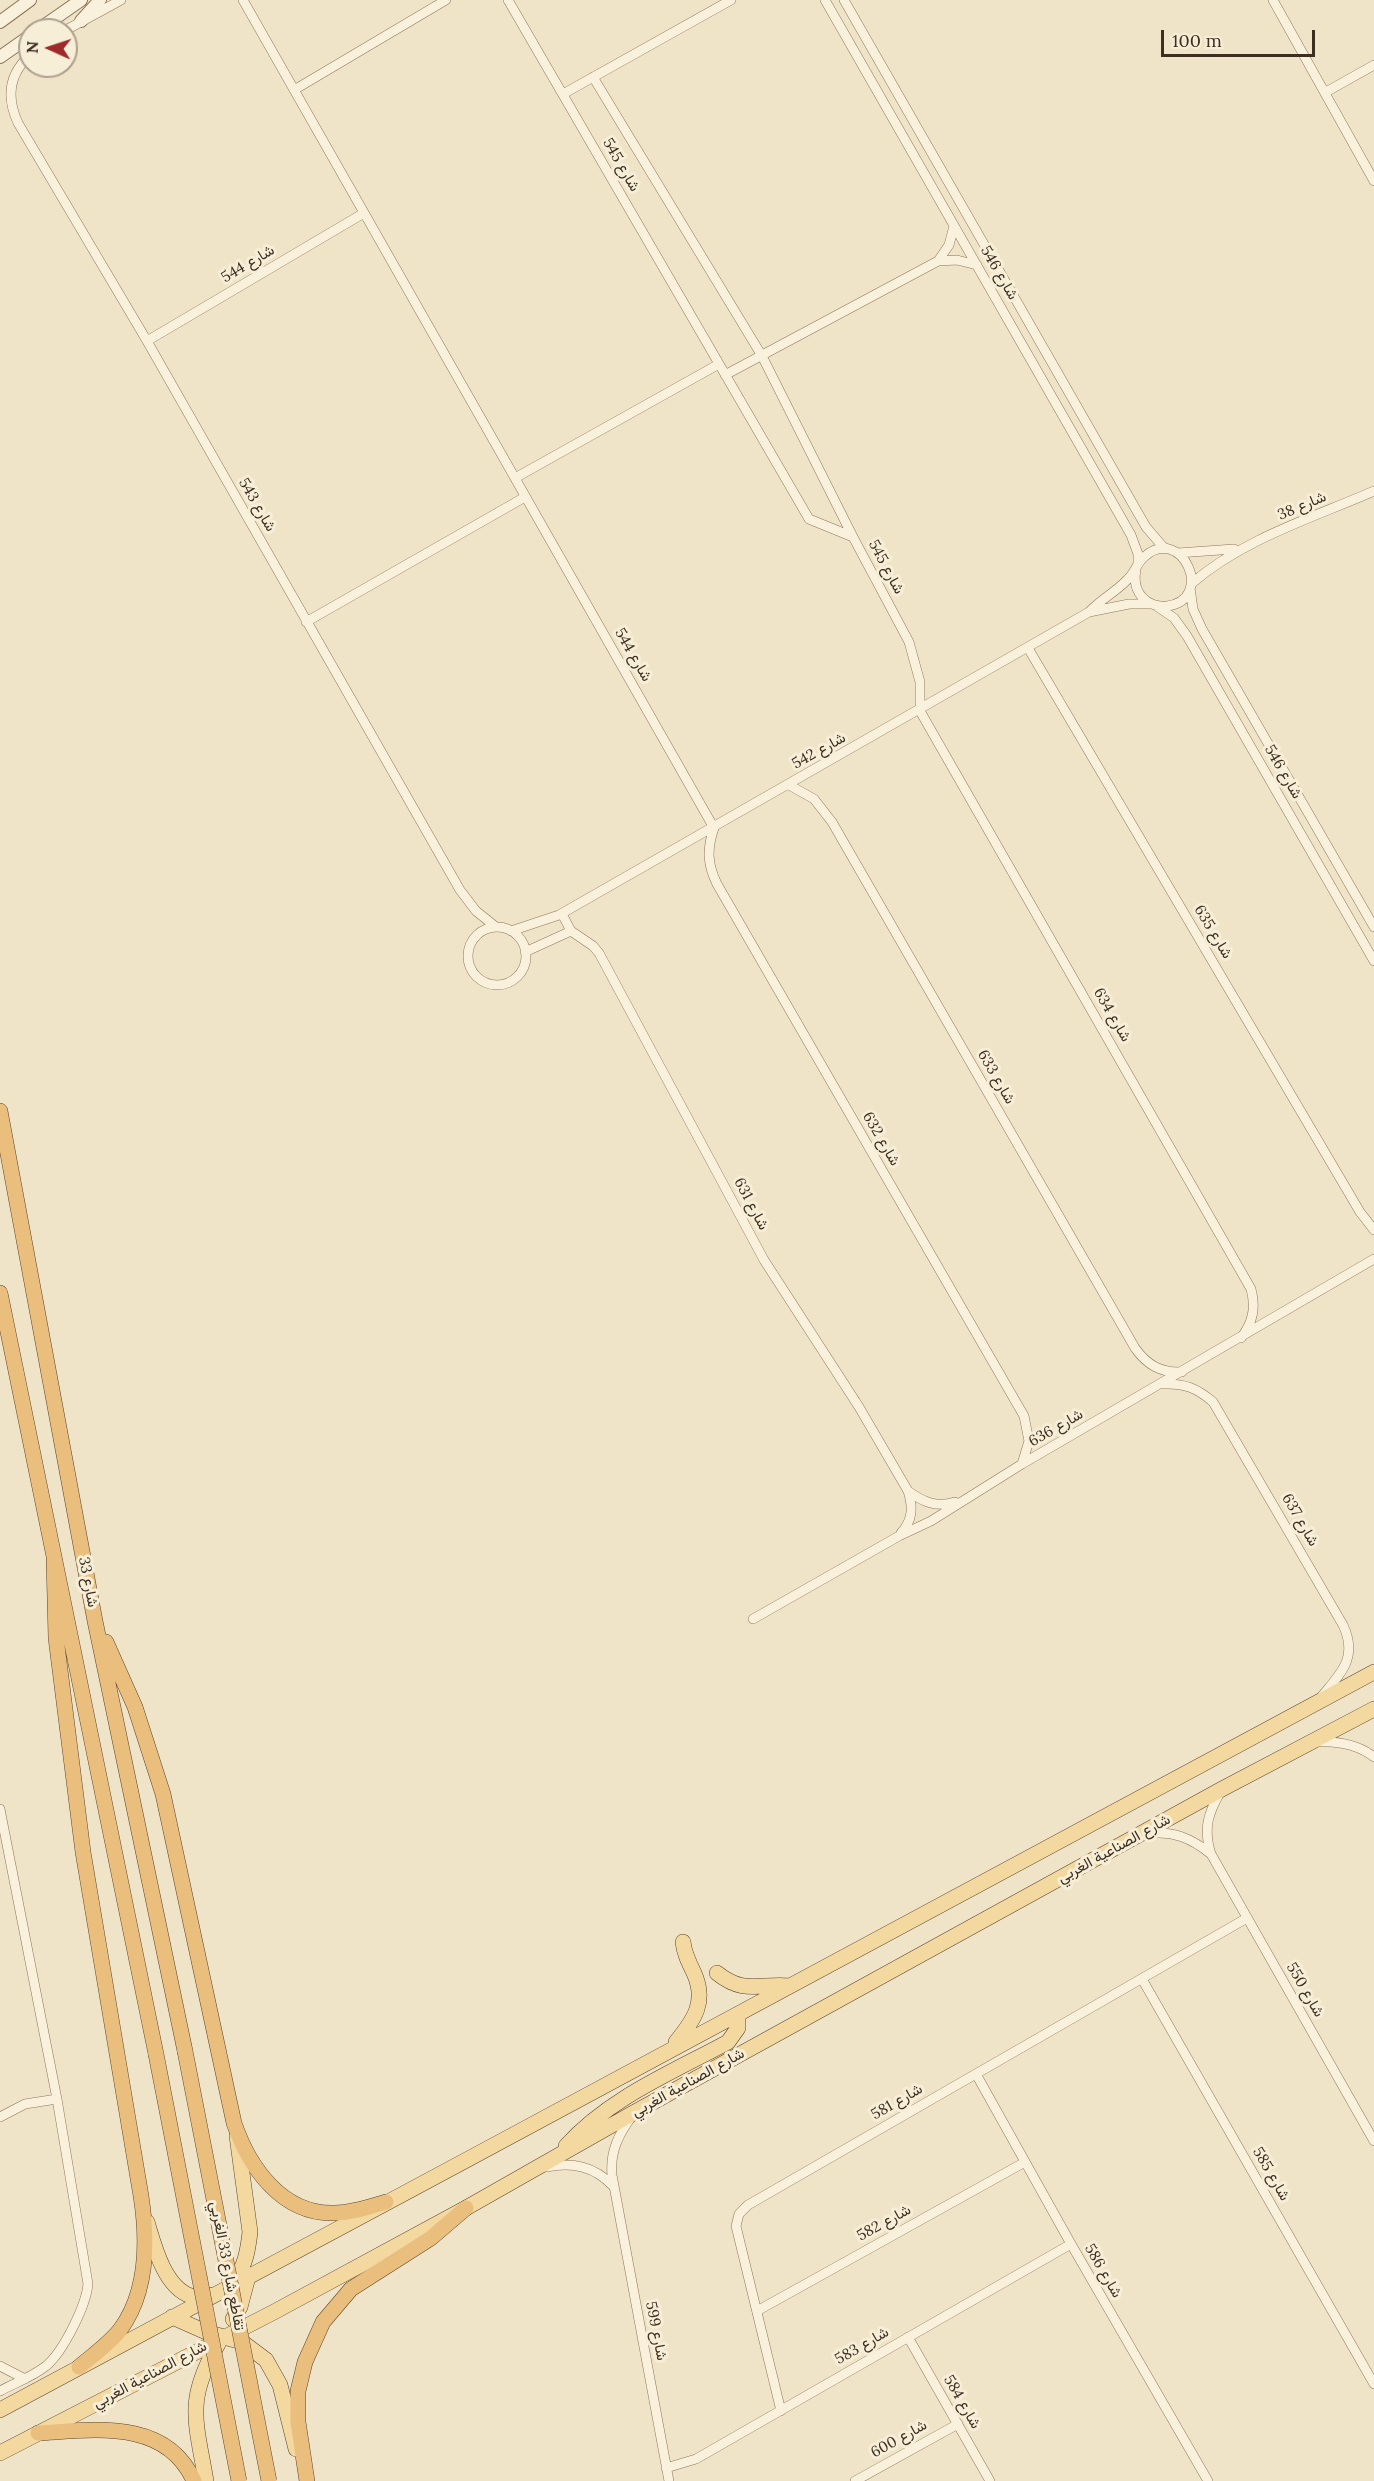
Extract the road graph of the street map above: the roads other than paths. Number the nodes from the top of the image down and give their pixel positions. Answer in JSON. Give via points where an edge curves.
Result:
{"nodes":[{"id":1,"x":30,"y":0,"type":"edge"},
{"id":2,"x":81,"y":0,"type":"edge"},
{"id":3,"x":99,"y":0,"type":"edge"},
{"id":4,"x":121,"y":0,"type":"edge"},
{"id":5,"x":243,"y":0,"type":"edge"},
{"id":6,"x":446,"y":0,"type":"edge"},
{"id":7,"x":508,"y":0,"type":"edge"},
{"id":8,"x":730,"y":0,"type":"edge"},
{"id":9,"x":825,"y":0,"type":"edge"},
{"id":10,"x":844,"y":0,"type":"edge"},
{"id":11,"x":1273,"y":0,"type":"edge"},
{"id":12,"x":55,"y":18,"type":"edge"},
{"id":13,"x":81,"y":21,"type":"junction"},
{"id":14,"x":0,"y":22,"type":"edge"},
{"id":15,"x":78,"y":23,"type":"edge"},
{"id":16,"x":18,"y":44,"type":"edge"},
{"id":17,"x":0,"y":57,"type":"edge"},
{"id":18,"x":1374,"y":65,"type":"edge"},
{"id":19,"x":18,"y":69,"type":"edge"},
{"id":20,"x":593,"y":77,"type":"junction"},
{"id":21,"x":294,"y":90,"type":"junction"},
{"id":22,"x":1326,"y":92,"type":"junction"},
{"id":23,"x":562,"y":94,"type":"junction"},
{"id":24,"x":1374,"y":182,"type":"edge"},
{"id":25,"x":364,"y":213,"type":"junction"},
{"id":26,"x":954,"y":226,"type":"junction"},
{"id":27,"x":938,"y":261,"type":"junction"},
{"id":28,"x":977,"y":265,"type":"junction"},
{"id":29,"x":147,"y":341,"type":"junction"},
{"id":30,"x":762,"y":356,"type":"junction"},
{"id":31,"x":719,"y":364,"type":"junction"},
{"id":32,"x":725,"y":375,"type":"junction"},
{"id":33,"x":515,"y":478,"type":"junction"},
{"id":34,"x":1374,"y":491,"type":"edge"},
{"id":35,"x":525,"y":496,"type":"junction"},
{"id":36,"x":853,"y":537,"type":"junction"},
{"id":37,"x":1242,"y":548,"type":"junction"},
{"id":38,"x":1165,"y":549,"type":"junction"},
{"id":39,"x":1178,"y":553,"type":"junction"},
{"id":40,"x":1137,"y":567,"type":"junction"},
{"id":41,"x":1191,"y":586,"type":"junction"},
{"id":42,"x":1154,"y":605,"type":"junction"},
{"id":43,"x":1089,"y":612,"type":"junction"},
{"id":44,"x":306,"y":622,"type":"junction"},
{"id":45,"x":1028,"y":648,"type":"junction"},
{"id":46,"x":920,"y":711,"type":"junction"},
{"id":47,"x":789,"y":785,"type":"junction"},
{"id":48,"x":714,"y":828,"type":"junction"},
{"id":49,"x":562,"y":914,"type":"junction"},
{"id":50,"x":496,"y":927,"type":"junction"},
{"id":51,"x":1374,"y":927,"type":"edge"},
{"id":52,"x":512,"y":931,"type":"junction"},
{"id":53,"x":571,"y":931,"type":"junction"},
{"id":54,"x":525,"y":952,"type":"junction"},
{"id":55,"x":1374,"y":962,"type":"edge"},
{"id":56,"x":0,"y":1111,"type":"edge"},
{"id":57,"x":1374,"y":1230,"type":"edge"},
{"id":58,"x":1374,"y":1259,"type":"edge"},
{"id":59,"x":0,"y":1293,"type":"edge"},
{"id":60,"x":1241,"y":1338,"type":"junction"},
{"id":61,"x":1182,"y":1372,"type":"junction"},
{"id":62,"x":1161,"y":1385,"type":"junction"},
{"id":63,"x":1022,"y":1464,"type":"junction"},
{"id":64,"x":908,"y":1491,"type":"junction"},
{"id":65,"x":961,"y":1501,"type":"junction"},
{"id":66,"x":899,"y":1536,"type":"junction"},
{"id":67,"x":54,"y":1560,"type":"junction"},
{"id":68,"x":753,"y":1619,"type":"dead end"},
{"id":69,"x":95,"y":1621,"type":"junction"},
{"id":70,"x":1374,"y":1672,"type":"edge"},
{"id":71,"x":1317,"y":1704,"type":"junction"},
{"id":72,"x":1374,"y":1708,"type":"edge"},
{"id":73,"x":1306,"y":1743,"type":"junction"},
{"id":74,"x":1374,"y":1757,"type":"edge"},
{"id":75,"x":1222,"y":1789,"type":"junction"},
{"id":76,"x":0,"y":1809,"type":"edge"},
{"id":77,"x":1138,"y":1836,"type":"junction"},
{"id":78,"x":1211,"y":1854,"type":"junction"},
{"id":79,"x":1247,"y":1918,"type":"junction"},
{"id":80,"x":683,"y":1942,"type":"dead end"},
{"id":81,"x":717,"y":1973,"type":"dead end"},
{"id":82,"x":1142,"y":1979,"type":"junction"},
{"id":83,"x":793,"y":1987,"type":"junction"},
{"id":84,"x":733,"y":2017,"type":"junction"},
{"id":85,"x":736,"y":2034,"type":"junction"},
{"id":86,"x":670,"y":2049,"type":"junction"},
{"id":87,"x":751,"y":2049,"type":"junction"},
{"id":88,"x":185,"y":2051,"type":"joint"},
{"id":89,"x":156,"y":2054,"type":"joint"},
{"id":90,"x":976,"y":2074,"type":"junction"},
{"id":91,"x":57,"y":2099,"type":"junction"},
{"id":92,"x":635,"y":2112,"type":"junction"},
{"id":93,"x":0,"y":2117,"type":"edge"},
{"id":94,"x":234,"y":2123,"type":"junction"},
{"id":95,"x":1374,"y":2140,"type":"edge"},
{"id":96,"x":557,"y":2156,"type":"junction"},
{"id":97,"x":1025,"y":2162,"type":"junction"},
{"id":98,"x":535,"y":2169,"type":"junction"},
{"id":99,"x":614,"y":2187,"type":"junction"},
{"id":100,"x":386,"y":2202,"type":"junction"},
{"id":101,"x":466,"y":2208,"type":"junction"},
{"id":102,"x":144,"y":2214,"type":"junction"},
{"id":103,"x":1071,"y":2244,"type":"junction"},
{"id":104,"x":248,"y":2277,"type":"junction"},
{"id":105,"x":215,"y":2294,"type":"junction"},
{"id":106,"x":240,"y":2307,"type":"junction"},
{"id":107,"x":757,"y":2311,"type":"junction"},
{"id":108,"x":274,"y":2312,"type":"junction"},
{"id":109,"x":172,"y":2317,"type":"junction"},
{"id":110,"x":206,"y":2332,"type":"junction"},
{"id":111,"x":223,"y":2336,"type":"junction"},
{"id":112,"x":908,"y":2337,"type":"junction"},
{"id":113,"x":195,"y":2352,"type":"junction"},
{"id":114,"x":0,"y":2366,"type":"edge"},
{"id":115,"x":79,"y":2367,"type":"junction"},
{"id":116,"x":25,"y":2379,"type":"junction"},
{"id":117,"x":1374,"y":2384,"type":"edge"},
{"id":118,"x":0,"y":2391,"type":"edge"},
{"id":119,"x":0,"y":2410,"type":"edge"},
{"id":120,"x":781,"y":2411,"type":"junction"},
{"id":121,"x":958,"y":2424,"type":"junction"},
{"id":122,"x":38,"y":2433,"type":"junction"},
{"id":123,"x":0,"y":2453,"type":"edge"},
{"id":124,"x":666,"y":2468,"type":"junction"},
{"id":125,"x":194,"y":2481,"type":"edge"},
{"id":126,"x":206,"y":2481,"type":"edge"},
{"id":127,"x":238,"y":2481,"type":"edge"},
{"id":128,"x":269,"y":2481,"type":"edge"},
{"id":129,"x":306,"y":2481,"type":"edge"},
{"id":130,"x":669,"y":2481,"type":"edge"},
{"id":131,"x":855,"y":2481,"type":"edge"},
{"id":132,"x":990,"y":2481,"type":"edge"},
{"id":133,"x":1208,"y":2481,"type":"edge"}],
"edges":[{"from":1,"to":14,"type":"street"},
{"from":2,"to":12,"type":"street"},
{"from":3,"to":13,"type":"street"},
{"from":4,"to":13,"type":"street"},
{"from":5,"to":21,"type":"street","name":"شارع 544"},
{"from":6,"to":21,"type":"street"},
{"from":7,"to":23,"type":"street","name":"شارع 545"},
{"from":8,"to":20,"type":"street"},
{"from":9,"to":26,"type":"street","name":"شارع 546"},
{"from":10,"to":38,"type":"street","name":"شارع 546","via":[[1146,528]]},
{"from":11,"to":22,"type":"street"},
{"from":13,"to":15,"type":"street"},
{"from":16,"to":17,"type":"street"},
{"from":18,"to":22,"type":"street"},
{"from":19,"to":29,"type":"street","name":"شارع 543","via":[[10,87],[12,112]]},
{"from":20,"to":23,"type":"street"},
{"from":20,"to":30,"type":"street"},
{"from":21,"to":25,"type":"street","name":"شارع 544"},
{"from":22,"to":24,"type":"street"},
{"from":23,"to":31,"type":"street","name":"شارع 545"},
{"from":25,"to":29,"type":"street","name":"شارع 544"},
{"from":25,"to":33,"type":"street","name":"شارع 544"},
{"from":26,"to":27,"type":"street","via":[[949,245]]},
{"from":26,"to":28,"type":"street","name":"شارع 546"},
{"from":27,"to":28,"type":"street"},
{"from":27,"to":30,"type":"street"},
{"from":28,"to":40,"type":"street","name":"شارع 546","via":[[1131,535],[1138,554]]},
{"from":29,"to":44,"type":"street","name":"شارع 543"},
{"from":30,"to":32,"type":"street"},
{"from":30,"to":36,"type":"street"},
{"from":31,"to":32,"type":"street","name":"شارع 545"},
{"from":31,"to":33,"type":"street"},
{"from":32,"to":36,"type":"street","name":"شارع 545","via":[[809,519]]},
{"from":33,"to":35,"type":"street","name":"شارع 544"},
{"from":34,"to":37,"type":"street","name":"شارع 38"},
{"from":35,"to":44,"type":"street"},
{"from":35,"to":48,"type":"street","name":"شارع 544"},
{"from":36,"to":46,"type":"street","name":"شارع 545","via":[[909,642],[920,682]]},
{"from":37,"to":39,"type":"street","name":"شارع 38"},
{"from":37,"to":41,"type":"street","name":"شارع 38","via":[[1215,564]]},
{"from":38,"to":39,"type":"street"},
{"from":38,"to":40,"type":"street","via":[[1152,551]]},
{"from":39,"to":41,"type":"street","via":[[1191,570]]},
{"from":40,"to":42,"type":"street","via":[[1137,590]]},
{"from":40,"to":43,"type":"street","name":"شارع 542"},
{"from":41,"to":42,"type":"street","via":[[1180,601],[1164,607]]},
{"from":41,"to":51,"type":"street","name":"شارع 546","via":[[1193,609],[1202,629]]},
{"from":42,"to":43,"type":"street","name":"شارع 542","via":[[1129,604]]},
{"from":42,"to":55,"type":"street","name":"شارع 546","via":[[1174,618],[1187,636]]},
{"from":43,"to":45,"type":"street","name":"شارع 542"},
{"from":44,"to":50,"type":"street","name":"شارع 543","via":[[460,890],[476,911]]},
{"from":45,"to":46,"type":"street","name":"شارع 542"},
{"from":45,"to":57,"type":"street","name":"شارع 635"},
{"from":46,"to":47,"type":"street","name":"شارع 542"},
{"from":46,"to":60,"type":"street","name":"شارع 634","via":[[1247,1280],[1254,1310]]},
{"from":47,"to":48,"type":"street","name":"شارع 542"},
{"from":47,"to":61,"type":"street","name":"شارع 633","via":[[814,799],[832,822],[1135,1348],[1150,1365]]},
{"from":48,"to":49,"type":"street","name":"شارع 542"},
{"from":48,"to":63,"type":"street","name":"شارع 632","via":[[708,856],[717,884],[1024,1416],[1029,1441]]},
{"from":49,"to":52,"type":"street","name":"شارع 542"},
{"from":49,"to":53,"type":"street"},
{"from":50,"to":52,"type":"street"},
{"from":50,"to":54,"type":"street","via":[[480,933],[470,946],[469,963],[478,977],[493,985],[509,983],[521,972]]},
{"from":52,"to":54,"type":"street"},
{"from":53,"to":54,"type":"street"},
{"from":53,"to":64,"type":"street","name":"شارع 631","via":[[599,953],[764,1260]]},
{"from":56,"to":69,"type":"highway","name":"شارع 33"},
{"from":58,"to":60,"type":"street","name":"شارع 636"},
{"from":59,"to":67,"type":"highway","name":"شارع 33"},
{"from":60,"to":61,"type":"street","name":"شارع 636"},
{"from":61,"to":62,"type":"street","name":"شارع 636"},
{"from":62,"to":63,"type":"street","name":"شارع 636"},
{"from":62,"to":71,"type":"street","name":"شارع 637","via":[[1189,1386],[1213,1402],[1343,1625],[1349,1643],[1347,1662]]},
{"from":63,"to":65,"type":"street","name":"شارع 636"},
{"from":64,"to":65,"type":"street","via":[[933,1504]]},
{"from":64,"to":66,"type":"street","name":"شارع 631","via":[[911,1515]]},
{"from":65,"to":66,"type":"street","name":"شارع 636"},
{"from":66,"to":68,"type":"street","name":"شارع 636"},
{"from":67,"to":89,"type":"highway","name":"شارع 33"},
{"from":67,"to":102,"type":"highway","via":[[56,1638],[83,1852]]},
{"from":69,"to":88,"type":"highway","name":"شارع 33"},
{"from":69,"to":94,"type":"highway","via":[[135,1707],[163,1794]]},
{"from":70,"to":71,"type":"main road","name":"شارع الصناعية الغربي"},
{"from":71,"to":83,"type":"main road","name":"شارع الصناعية الغربي"},
{"from":72,"to":73,"type":"main road","name":"شارع الصناعية الغربي"},
{"from":73,"to":74,"type":"street","via":[[1352,1745]]},
{"from":73,"to":75,"type":"main road","name":"شارع الصناعية الغربي"},
{"from":75,"to":77,"type":"main road","name":"شارع الصناعية الغربي"},
{"from":75,"to":78,"type":"street","name":"شارع 550","via":[[1208,1814],[1206,1841]]},
{"from":76,"to":91,"type":"street"},
{"from":77,"to":78,"type":"street","name":"شارع 550","via":[[1170,1833],[1185,1837]]},
{"from":77,"to":87,"type":"main road","name":"شارع الصناعية الغربي"},
{"from":78,"to":79,"type":"street","name":"شارع 550"},
{"from":79,"to":82,"type":"street","name":"شارع 581"},
{"from":79,"to":95,"type":"street","name":"شارع 550"},
{"from":80,"to":86,"type":"main road","via":[[700,2000],[692,2023]]},
{"from":81,"to":83,"type":"main road","via":[[744,1987]]},
{"from":82,"to":90,"type":"street","name":"شارع 581"},
{"from":82,"to":117,"type":"street","name":"شارع 585"},
{"from":83,"to":84,"type":"main road","name":"شارع الصناعية الغربي"},
{"from":84,"to":85,"type":"main road","via":[[740,2023]]},
{"from":84,"to":86,"type":"main road","name":"شارع الصناعية الغربي"},
{"from":84,"to":87,"type":"main road"},
{"from":85,"to":87,"type":"main road"},
{"from":85,"to":96,"type":"main road","via":[[606,2109]]},
{"from":86,"to":100,"type":"main road","name":"شارع الصناعية الغربي"},
{"from":87,"to":92,"type":"main road","name":"شارع الصناعية الغربي"},
{"from":88,"to":128,"type":"highway","name":"تقاطع شارع 33 الغربي","bridge":true},
{"from":89,"to":127,"type":"highway","name":"تقاطع شارع 33 الغربي","bridge":true},
{"from":90,"to":97,"type":"street","name":"شارع 586"},
{"from":90,"to":107,"type":"street","name":"شارع 581","via":[[748,2205],[739,2214],[736,2226]]},
{"from":91,"to":93,"type":"street","via":[[24,2104]]},
{"from":91,"to":116,"type":"street","via":[[88,2277],[87,2291],[55,2357]]},
{"from":92,"to":96,"type":"main road","name":"شارع الصناعية الغربي"},
{"from":92,"to":99,"type":"street","name":"شارع 599","via":[[612,2155]]},
{"from":94,"to":100,"type":"highway","via":[[256,2170],[295,2203],[336,2213]]},
{"from":94,"to":105,"type":"main road","via":[[250,2232],[240,2275]]},
{"from":96,"to":98,"type":"main road","name":"شارع الصناعية الغربي"},
{"from":97,"to":103,"type":"street","name":"شارع 586"},
{"from":97,"to":107,"type":"street","name":"شارع 582"},
{"from":98,"to":99,"type":"street","via":[[580,2165],[599,2173]]},
{"from":98,"to":101,"type":"main road","name":"شارع الصناعية الغربي"},
{"from":99,"to":124,"type":"street","name":"شارع 599"},
{"from":100,"to":104,"type":"main road","name":"شارع الصناعية الغربي"},
{"from":101,"to":108,"type":"main road","name":"شارع الصناعية الغربي"},
{"from":101,"to":129,"type":"highway","via":[[431,2238],[351,2289],[323,2322],[307,2355],[298,2391]]},
{"from":102,"to":105,"type":"main road","via":[[159,2260],[173,2282],[191,2295]]},
{"from":102,"to":115,"type":"highway","via":[[142,2276],[133,2307],[111,2340]]},
{"from":103,"to":112,"type":"street","name":"شارع 583"},
{"from":103,"to":133,"type":"street","name":"شارع 586"},
{"from":104,"to":105,"type":"main road","name":"شارع الصناعية الغربي"},
{"from":104,"to":106,"type":"main road"},
{"from":105,"to":106,"type":"main road"},
{"from":105,"to":109,"type":"main road","name":"شارع الصناعية الغربي"},
{"from":105,"to":110,"type":"main road"},
{"from":106,"to":108,"type":"main road"},
{"from":106,"to":111,"type":"main road"},
{"from":107,"to":120,"type":"street","name":"شارع 581"},
{"from":108,"to":111,"type":"main road","name":"شارع الصناعية الغربي"},
{"from":109,"to":110,"type":"main road"},
{"from":109,"to":115,"type":"main road","name":"شارع الصناعية الغربي"},
{"from":110,"to":111,"type":"main road"},
{"from":110,"to":113,"type":"main road"},
{"from":111,"to":113,"type":"main road","name":"شارع الصناعية الغربي"},
{"from":111,"to":126,"type":"main road","via":[[196,2393],[195,2422]]},
{"from":111,"to":129,"type":"main road","via":[[259,2353],[276,2377]]},
{"from":112,"to":120,"type":"street","name":"شارع 583"},
{"from":112,"to":121,"type":"street","name":"شارع 584"},
{"from":113,"to":122,"type":"main road","name":"شارع الصناعية الغربي"},
{"from":114,"to":116,"type":"street"},
{"from":115,"to":119,"type":"main road","name":"شارع الصناعية الغربي"},
{"from":116,"to":118,"type":"street"},
{"from":120,"to":124,"type":"street","name":"شارع 583","via":[[696,2459]]},
{"from":121,"to":131,"type":"street","name":"شارع 600"},
{"from":121,"to":132,"type":"street","name":"شارع 584"},
{"from":122,"to":123,"type":"main road","name":"شارع الصناعية الغربي"},
{"from":122,"to":125,"type":"highway","via":[[129,2431],[172,2452]]},
{"from":124,"to":130,"type":"street","name":"شارع 599"}]}
